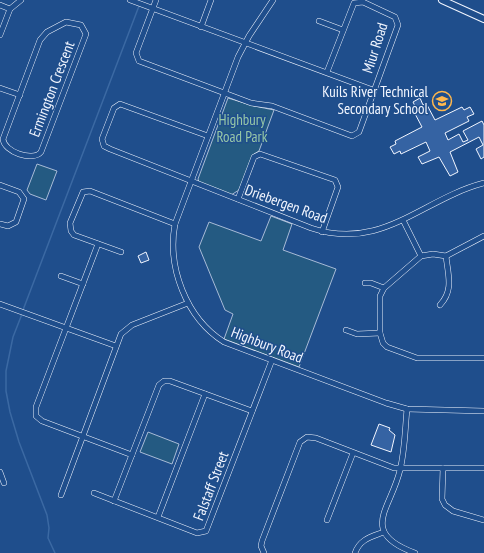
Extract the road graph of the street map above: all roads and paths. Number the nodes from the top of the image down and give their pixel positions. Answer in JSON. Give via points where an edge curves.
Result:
{"nodes":[{"id":1,"x":21,"y":0,"type":"edge"},
{"id":2,"x":156,"y":0,"type":"edge"},
{"id":3,"x":211,"y":0,"type":"edge"},
{"id":4,"x":273,"y":0,"type":"edge"},
{"id":5,"x":442,"y":0,"type":"edge"},
{"id":6,"x":132,"y":1,"type":"edge"},
{"id":7,"x":0,"y":5,"type":"edge"},
{"id":8,"x":153,"y":8,"type":"junction"},
{"id":9,"x":10,"y":9,"type":"junction"},
{"id":10,"x":484,"y":20,"type":"edge"},
{"id":11,"x":319,"y":21,"type":"dead end"},
{"id":12,"x":201,"y":26,"type":"junction"},
{"id":13,"x":343,"y":30,"type":"junction"},
{"id":14,"x":0,"y":35,"type":"edge"},
{"id":15,"x":245,"y":43,"type":"junction"},
{"id":16,"x":327,"y":72,"type":"junction"},
{"id":17,"x":0,"y":88,"type":"edge"},
{"id":18,"x":374,"y":90,"type":"junction"},
{"id":19,"x":224,"y":93,"type":"junction"},
{"id":20,"x":20,"y":95,"type":"junction"},
{"id":21,"x":208,"y":136,"type":"junction"},
{"id":22,"x":191,"y":182,"type":"junction"},
{"id":23,"x":484,"y":183,"type":"edge"},
{"id":24,"x":0,"y":185,"type":"edge"},
{"id":25,"x":238,"y":199,"type":"junction"},
{"id":26,"x":403,"y":220,"type":"junction"},
{"id":27,"x":0,"y":224,"type":"edge"},
{"id":28,"x":175,"y":224,"type":"junction"},
{"id":29,"x":322,"y":232,"type":"junction"},
{"id":30,"x":484,"y":236,"type":"edge"},
{"id":31,"x":98,"y":244,"type":"junction"},
{"id":32,"x":121,"y":252,"type":"dead end"},
{"id":33,"x":422,"y":256,"type":"junction"},
{"id":34,"x":446,"y":256,"type":"junction"},
{"id":35,"x":62,"y":276,"type":"dead end"},
{"id":36,"x":365,"y":283,"type":"dead end"},
{"id":37,"x":83,"y":284,"type":"junction"},
{"id":38,"x":384,"y":288,"type":"junction"},
{"id":39,"x":188,"y":303,"type":"junction"},
{"id":40,"x":0,"y":304,"type":"edge"},
{"id":41,"x":440,"y":305,"type":"dead end"},
{"id":42,"x":66,"y":329,"type":"junction"},
{"id":43,"x":346,"y":330,"type":"dead end"},
{"id":44,"x":380,"y":333,"type":"junction"},
{"id":45,"x":116,"y":346,"type":"junction"},
{"id":46,"x":484,"y":358,"type":"edge"},
{"id":47,"x":272,"y":360,"type":"junction"},
{"id":48,"x":206,"y":394,"type":"junction"},
{"id":49,"x":407,"y":409,"type":"junction"},
{"id":50,"x":252,"y":411,"type":"junction"},
{"id":51,"x":484,"y":411,"type":"edge"},
{"id":52,"x":83,"y":437,"type":"junction"},
{"id":53,"x":353,"y":453,"type":"junction"},
{"id":54,"x":132,"y":455,"type":"junction"},
{"id":55,"x":401,"y":468,"type":"junction"},
{"id":56,"x":443,"y":468,"type":"junction"},
{"id":57,"x":484,"y":468,"type":"edge"},
{"id":58,"x":0,"y":472,"type":"edge"},
{"id":59,"x":4,"y":483,"type":"dead end"},
{"id":60,"x":94,"y":493,"type":"dead end"},
{"id":61,"x":61,"y":495,"type":"dead end"},
{"id":62,"x":114,"y":501,"type":"junction"},
{"id":63,"x":158,"y":517,"type":"junction"},
{"id":64,"x":327,"y":520,"type":"dead end"},
{"id":65,"x":484,"y":520,"type":"edge"},
{"id":66,"x":384,"y":532,"type":"junction"},
{"id":67,"x":264,"y":553,"type":"edge"},
{"id":68,"x":355,"y":553,"type":"edge"},
{"id":69,"x":413,"y":553,"type":"edge"}],
"edges":[{"from":1,"to":9,"type":"street"},
{"from":2,"to":8,"type":"street","name":"Miur Road"},
{"from":3,"to":12,"type":"street"},
{"from":4,"to":15,"type":"street","name":"Highbury Road"},
{"from":5,"to":10,"type":"street"},
{"from":6,"to":8,"type":"street"},
{"from":7,"to":9,"type":"street"},
{"from":8,"to":12,"type":"street"},
{"from":8,"to":19,"type":"street","name":"Miur Road","via":[[136,53],[138,59]]},
{"from":9,"to":14,"type":"street"},
{"from":11,"to":13,"type":"street"},
{"from":12,"to":15,"type":"street"},
{"from":13,"to":16,"type":"street","name":"Miur Road"},
{"from":13,"to":18,"type":"street","name":"Miur Road","via":[[352,5],[356,2],[363,2],[395,17],[398,21]]},
{"from":15,"to":16,"type":"street"},
{"from":15,"to":19,"type":"street","name":"Highbury Road"},
{"from":16,"to":18,"type":"street"},
{"from":17,"to":20,"type":"street","name":"Ermington Crescent"},
{"from":18,"to":19,"type":"street","name":"Miur Road","via":[[359,132],[352,136],[272,106],[251,103]]},
{"from":19,"to":21,"type":"street","name":"Highbury Road"},
{"from":20,"to":20,"type":"street","name":"Ermington Crescent","via":[[3,139],[8,148],[34,157],[41,152],[85,36],[83,27],[66,22],[44,34]]},
{"from":21,"to":22,"type":"street","name":"Highbury Road"},
{"from":21,"to":22,"type":"street","name":"Driebergen Road","via":[[120,104],[114,108],[102,139],[104,146],[110,149]]},
{"from":22,"to":25,"type":"street","name":"Driebergen Road"},
{"from":22,"to":28,"type":"street","name":"Highbury Road"},
{"from":23,"to":26,"type":"street","name":"Driebergen Road","via":[[468,188]]},
{"from":24,"to":27,"type":"street","via":[[19,192],[24,199],[16,222],[8,226]]},
{"from":25,"to":29,"type":"street","name":"Driebergen Road"},
{"from":25,"to":29,"type":"street","via":[[254,157],[260,154],[335,180],[338,187]]},
{"from":26,"to":29,"type":"street","name":"Driebergen Road","via":[[373,232]]},
{"from":26,"to":33,"type":"street"},
{"from":28,"to":31,"type":"street","via":[[93,191],[86,191],[81,194],[70,228],[74,234]]},
{"from":28,"to":39,"type":"street","name":"Highbury Road","via":[[172,240],[174,262]]},
{"from":30,"to":34,"type":"street"},
{"from":31,"to":32,"type":"street"},
{"from":31,"to":37,"type":"street"},
{"from":33,"to":34,"type":"street"},
{"from":33,"to":38,"type":"street"},
{"from":34,"to":41,"type":"street","via":[[449,291]]},
{"from":35,"to":37,"type":"street"},
{"from":36,"to":38,"type":"street"},
{"from":37,"to":42,"type":"street"},
{"from":38,"to":44,"type":"street","via":[[380,296]]},
{"from":39,"to":45,"type":"street","via":[[126,329]]},
{"from":39,"to":47,"type":"street","name":"Highbury Road","via":[[200,322],[215,336],[224,342]]},
{"from":40,"to":42,"type":"street"},
{"from":42,"to":45,"type":"street"},
{"from":42,"to":52,"type":"street","via":[[36,407],[36,416],[42,421]]},
{"from":43,"to":44,"type":"street","via":[[357,334]]},
{"from":44,"to":46,"type":"street","via":[[387,347],[407,356]]},
{"from":45,"to":52,"type":"street"},
{"from":47,"to":49,"type":"street","name":"Highbury Road"},
{"from":47,"to":50,"type":"street","name":"Falstaff Street"},
{"from":48,"to":50,"type":"street"},
{"from":48,"to":54,"type":"street","via":[[170,381],[164,381],[159,385]]},
{"from":48,"to":63,"type":"street"},
{"from":49,"to":51,"type":"street","name":"Highbury Road"},
{"from":49,"to":55,"type":"street"},
{"from":50,"to":63,"type":"street","name":"Falstaff Street","via":[[208,529],[197,533]]},
{"from":52,"to":54,"type":"street"},
{"from":52,"to":61,"type":"street"},
{"from":53,"to":55,"type":"street","via":[[394,468]]},
{"from":53,"to":64,"type":"street"},
{"from":53,"to":67,"type":"street","via":[[311,437],[306,437],[300,442],[262,541]]},
{"from":54,"to":62,"type":"street"},
{"from":55,"to":56,"type":"street"},
{"from":55,"to":66,"type":"street","via":[[382,517]]},
{"from":56,"to":57,"type":"street"},
{"from":56,"to":65,"type":"street","via":[[442,499],[445,506],[453,511]]},
{"from":58,"to":59,"type":"street"},
{"from":60,"to":62,"type":"street","name":"Falstaff Street"},
{"from":62,"to":63,"type":"street","name":"Falstaff Street"},
{"from":66,"to":68,"type":"street","via":[[363,540]]},
{"from":66,"to":69,"type":"street","via":[[394,544]]}]}
